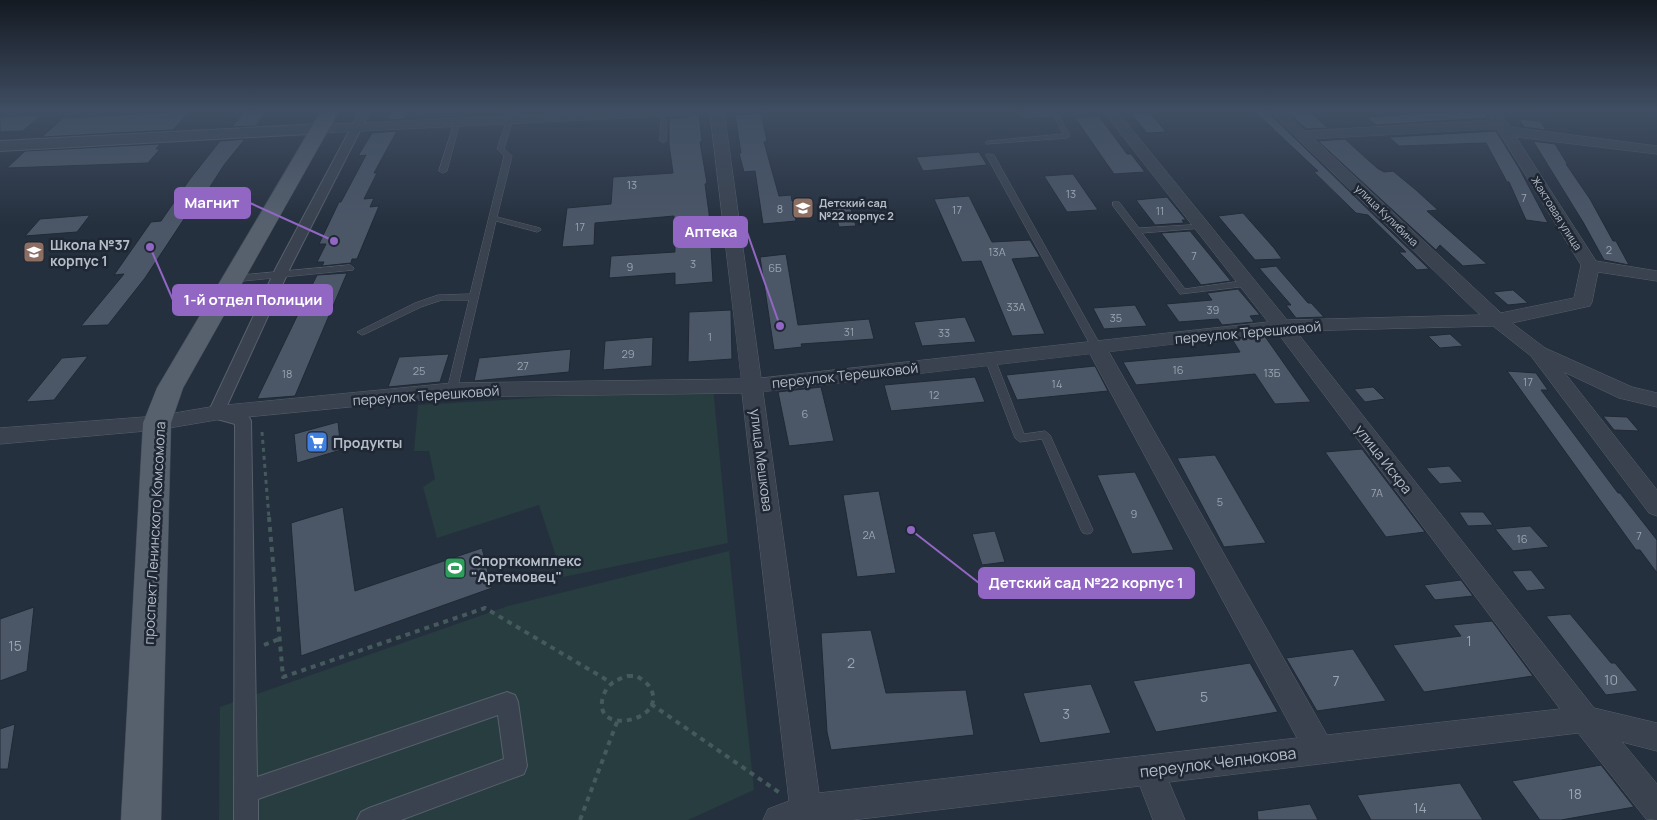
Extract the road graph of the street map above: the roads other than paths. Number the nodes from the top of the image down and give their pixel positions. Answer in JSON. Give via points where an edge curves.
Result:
{"nodes":[{"id":1,"x":308,"y":149,"type":"edge"},
{"id":2,"x":345,"y":149,"type":"edge"},
{"id":3,"x":449,"y":149,"type":"edge"},
{"id":4,"x":500,"y":149,"type":"edge"},
{"id":5,"x":722,"y":149,"type":"edge"},
{"id":6,"x":1141,"y":149,"type":"edge"},
{"id":7,"x":1317,"y":149,"type":"edge"},
{"id":8,"x":1516,"y":149,"type":"edge"},
{"id":9,"x":990,"y":155,"type":"dead end"},
{"id":10,"x":443,"y":171,"type":"dead end"},
{"id":11,"x":1116,"y":204,"type":"dead end"},
{"id":12,"x":493,"y":218,"type":"junction"},
{"id":13,"x":1202,"y":226,"type":"junction"},
{"id":14,"x":537,"y":230,"type":"dead end"},
{"id":15,"x":1137,"y":232,"type":"junction"},
{"id":16,"x":1590,"y":265,"type":"junction"},
{"id":17,"x":350,"y":268,"type":"dead end"},
{"id":18,"x":280,"y":275,"type":"junction"},
{"id":19,"x":1657,"y":276,"type":"edge"},
{"id":20,"x":233,"y":279,"type":"junction"},
{"id":21,"x":1248,"y":283,"type":"junction"},
{"id":22,"x":474,"y":297,"type":"junction"},
{"id":23,"x":1497,"y":320,"type":"junction"},
{"id":24,"x":1282,"y":326,"type":"junction"},
{"id":25,"x":362,"y":332,"type":"dead end"},
{"id":26,"x":1097,"y":348,"type":"junction"},
{"id":27,"x":1538,"y":352,"type":"junction"},
{"id":28,"x":990,"y":359,"type":"junction"},
{"id":29,"x":752,"y":386,"type":"junction"},
{"id":30,"x":452,"y":390,"type":"junction"},
{"id":31,"x":1657,"y":400,"type":"edge"},
{"id":32,"x":216,"y":413,"type":"junction"},
{"id":33,"x":157,"y":423,"type":"junction"},
{"id":34,"x":0,"y":436,"type":"edge"},
{"id":35,"x":1657,"y":507,"type":"edge"},
{"id":36,"x":1087,"y":530,"type":"dead end"},
{"id":37,"x":1585,"y":719,"type":"junction"},
{"id":38,"x":1657,"y":737,"type":"edge"},
{"id":39,"x":1318,"y":750,"type":"junction"},
{"id":40,"x":1149,"y":770,"type":"junction"},
{"id":41,"x":246,"y":792,"type":"junction"},
{"id":42,"x":1657,"y":808,"type":"edge"},
{"id":43,"x":793,"y":815,"type":"edge"},
{"id":44,"x":141,"y":820,"type":"edge"},
{"id":45,"x":246,"y":820,"type":"edge"},
{"id":46,"x":369,"y":820,"type":"edge"},
{"id":47,"x":1169,"y":820,"type":"edge"}],
"edges":[{"from":1,"to":20,"type":"main road","name":"проспект Ленинского Комсомола"},
{"from":2,"to":18,"type":"street"},
{"from":3,"to":10,"type":"lane"},
{"from":4,"to":12,"type":"lane","via":[[508,156]]},
{"from":5,"to":29,"type":"street","name":"улица Мешкова"},
{"from":6,"to":13,"type":"street","name":"улица Искра"},
{"from":7,"to":23,"type":"street","name":"улица Кулибина"},
{"from":8,"to":16,"type":"street","name":"Жактовая улица"},
{"from":9,"to":26,"type":"lane"},
{"from":11,"to":15,"type":"lane"},
{"from":12,"to":14,"type":"lane"},
{"from":12,"to":22,"type":"lane"},
{"from":13,"to":15,"type":"lane"},
{"from":13,"to":21,"type":"street","name":"улица Искра"},
{"from":15,"to":21,"type":"lane","via":[[1183,292]]},
{"from":16,"to":19,"type":"street"},
{"from":16,"to":23,"type":"street","name":"переулок Терешковой","via":[[1583,302]]},
{"from":17,"to":18,"type":"lane"},
{"from":18,"to":20,"type":"lane"},
{"from":18,"to":32,"type":"street"},
{"from":20,"to":33,"type":"main road","name":"проспект Ленинского Комсомола","via":[[170,388]]},
{"from":21,"to":24,"type":"street","name":"улица Искра"},
{"from":22,"to":25,"type":"lane","via":[[441,297]]},
{"from":22,"to":30,"type":"lane"},
{"from":23,"to":24,"type":"street","name":"переулок Терешковой"},
{"from":23,"to":27,"type":"street","name":"улица Кулибина"},
{"from":24,"to":26,"type":"street","name":"переулок Терешковой"},
{"from":24,"to":37,"type":"street","name":"улица Искра"},
{"from":26,"to":28,"type":"street","name":"переулок Терешковой"},
{"from":26,"to":39,"type":"street"},
{"from":27,"to":31,"type":"street","via":[[1626,394]]},
{"from":27,"to":35,"type":"street"},
{"from":28,"to":29,"type":"street","name":"переулок Терешковой"},
{"from":28,"to":36,"type":"lane","via":[[1020,438],[1045,435]]},
{"from":29,"to":30,"type":"street","name":"переулок Терешковой"},
{"from":29,"to":43,"type":"street","name":"улица Мешкова"},
{"from":30,"to":32,"type":"street","name":"переулок Терешковой"},
{"from":32,"to":33,"type":"street","name":"переулок Терешковой"},
{"from":32,"to":41,"type":"street","via":[[243,421]]},
{"from":33,"to":34,"type":"street","name":"переулок Терешковой"},
{"from":33,"to":44,"type":"main road","name":"проспект Ленинского Комсомола"},
{"from":37,"to":38,"type":"street","name":"переулок Челнокова"},
{"from":37,"to":39,"type":"street","name":"переулок Челнокова"},
{"from":37,"to":42,"type":"street","name":"улица Искра"},
{"from":39,"to":40,"type":"street","name":"переулок Челнокова"},
{"from":40,"to":43,"type":"street","name":"переулок Челнокова"},
{"from":40,"to":47,"type":"street"},
{"from":41,"to":45,"type":"street"},
{"from":41,"to":46,"type":"street","via":[[507,702],[516,766]]}]}
